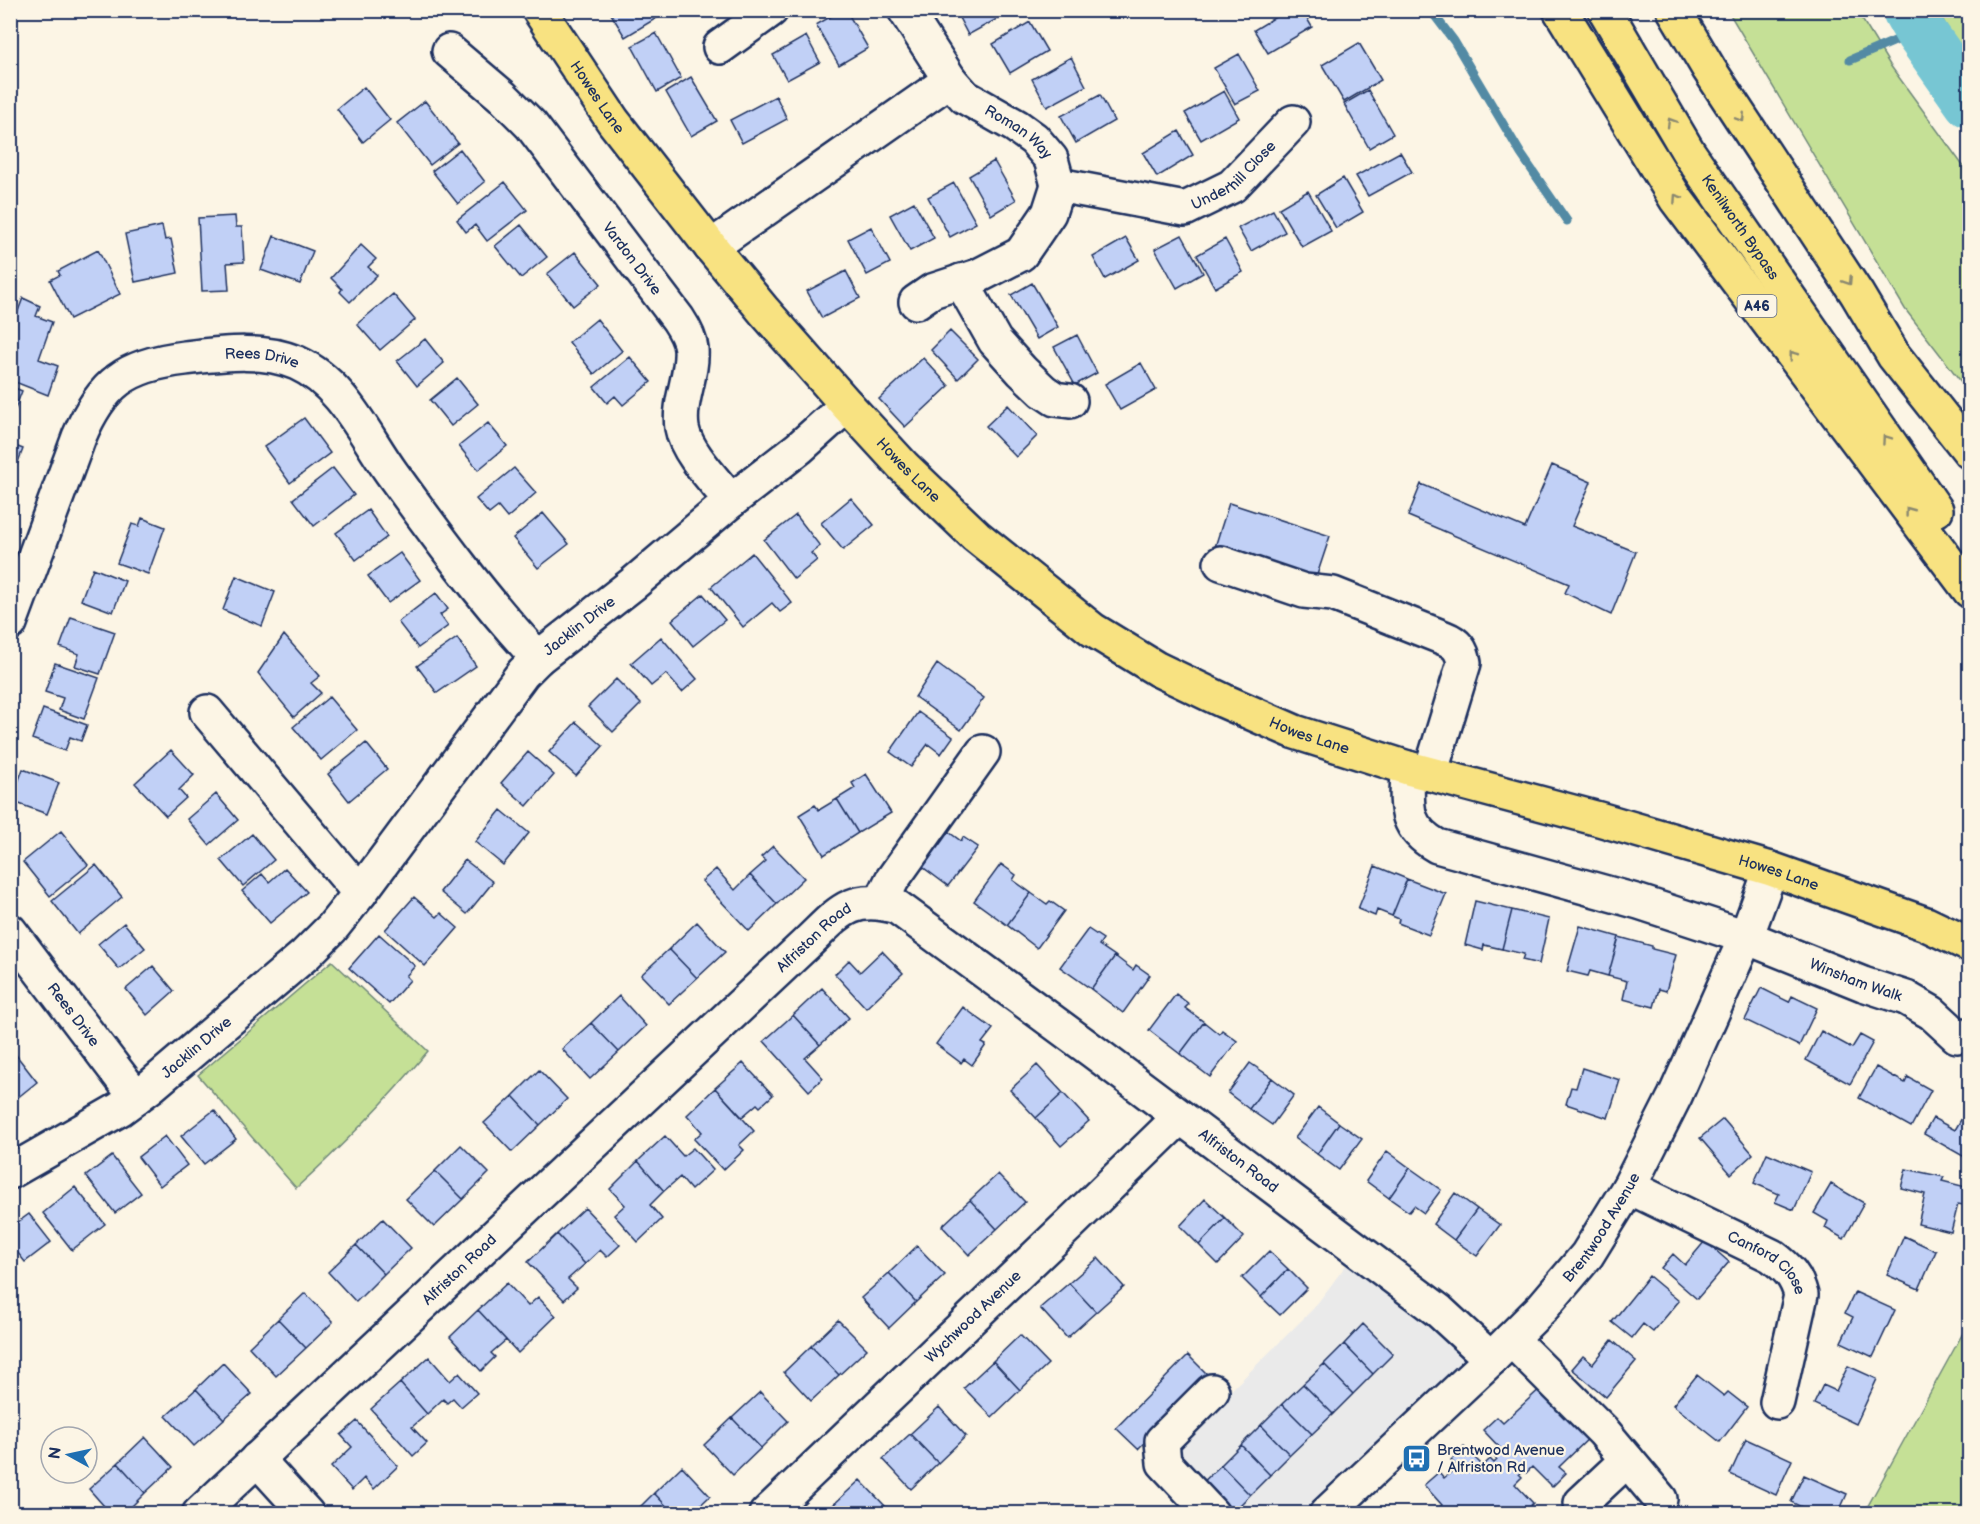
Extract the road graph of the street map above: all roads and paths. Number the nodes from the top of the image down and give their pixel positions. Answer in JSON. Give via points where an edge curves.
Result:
{"nodes":[{"id":1,"x":539,"y":10,"type":"edge"},
{"id":2,"x":771,"y":10,"type":"edge"},
{"id":3,"x":905,"y":10,"type":"edge"},
{"id":4,"x":1560,"y":10,"type":"edge"},
{"id":5,"x":1605,"y":10,"type":"edge"},
{"id":6,"x":1674,"y":10,"type":"edge"},
{"id":7,"x":1690,"y":10,"type":"edge"},
{"id":8,"x":720,"y":47,"type":"dead end"},
{"id":9,"x":449,"y":51,"type":"dead end"},
{"id":10,"x":1709,"y":69,"type":"junction"},
{"id":11,"x":950,"y":80,"type":"junction"},
{"id":12,"x":1293,"y":122,"type":"dead end"},
{"id":13,"x":1058,"y":185,"type":"junction"},
{"id":14,"x":711,"y":247,"type":"junction"},
{"id":15,"x":961,"y":282,"type":"junction"},
{"id":16,"x":916,"y":302,"type":"dead end"},
{"id":17,"x":1070,"y":401,"type":"dead end"},
{"id":18,"x":847,"y":405,"type":"junction"},
{"id":19,"x":1970,"y":453,"type":"edge"},
{"id":20,"x":731,"y":501,"type":"junction"},
{"id":21,"x":1970,"y":555,"type":"edge"},
{"id":22,"x":1221,"y":563,"type":"dead end"},
{"id":23,"x":1970,"y":591,"type":"edge"},
{"id":24,"x":10,"y":623,"type":"edge"},
{"id":25,"x":538,"y":658,"type":"junction"},
{"id":26,"x":207,"y":712,"type":"dead end"},
{"id":27,"x":983,"y":752,"type":"dead end"},
{"id":28,"x":1419,"y":771,"type":"junction"},
{"id":29,"x":1771,"y":869,"type":"junction"},
{"id":30,"x":360,"y":893,"type":"junction"},
{"id":31,"x":881,"y":902,"type":"junction"},
{"id":32,"x":10,"y":931,"type":"edge"},
{"id":33,"x":1746,"y":937,"type":"junction"},
{"id":34,"x":1970,"y":945,"type":"edge"},
{"id":35,"x":1957,"y":1036,"type":"dead end"},
{"id":36,"x":136,"y":1097,"type":"junction"},
{"id":37,"x":1180,"y":1117,"type":"junction"},
{"id":38,"x":10,"y":1172,"type":"edge"},
{"id":39,"x":1629,"y":1186,"type":"junction"},
{"id":40,"x":1501,"y":1349,"type":"junction"},
{"id":41,"x":1212,"y":1391,"type":"dead end"},
{"id":42,"x":1777,"y":1402,"type":"dead end"},
{"id":43,"x":257,"y":1459,"type":"junction"},
{"id":44,"x":1626,"y":1460,"type":"junction"},
{"id":45,"x":1660,"y":1499,"type":"dead end"},
{"id":46,"x":1581,"y":1503,"type":"dead end"},
{"id":47,"x":199,"y":1514,"type":"edge"},
{"id":48,"x":307,"y":1514,"type":"edge"},
{"id":49,"x":766,"y":1514,"type":"edge"},
{"id":50,"x":1212,"y":1514,"type":"edge"},
{"id":51,"x":1326,"y":1514,"type":"edge"}],
"edges":[{"from":1,"to":14,"type":"main road","name":"Howes Lane","via":[[613,121]]},
{"from":2,"to":8,"type":"street"},
{"from":3,"to":11,"type":"street","name":"Roman Way"},
{"from":23,"to":4,"type":"main road","number":"A46","one_way":true,"via":[[1677,199]]},
{"from":21,"to":5,"type":"main road","name":"Kenilworth Bypass","number":"A46","one_way":true,"via":[[1953,536],[1689,153]]},
{"from":6,"to":10,"type":"main road"},
{"from":7,"to":10,"type":"main road"},
{"from":9,"to":20,"type":"street","name":"Vardon Drive","via":[[531,125],[678,319],[691,348],[682,429],[694,453]]},
{"from":10,"to":19,"type":"main road","one_way":true,"via":[[1894,356]]},
{"from":11,"to":13,"type":"street","name":"Roman Way","via":[[965,97],[1034,139],[1050,159]]},
{"from":11,"to":14,"type":"street"},
{"from":12,"to":13,"type":"street","name":"Underhill Close","via":[[1232,186],[1185,209]]},
{"from":13,"to":15,"type":"street","via":[[1049,213],[1022,254]]},
{"from":14,"to":18,"type":"main road","name":"Howes Lane"},
{"from":15,"to":16,"type":"street","via":[[932,291]]},
{"from":15,"to":17,"type":"street","via":[[995,340],[1022,371],[1054,399]]},
{"from":18,"to":20,"type":"street","name":"Jacklin Drive"},
{"from":18,"to":28,"type":"main road","name":"Howes Lane","via":[[976,536],[1093,630],[1157,669],[1295,732]]},
{"from":20,"to":25,"type":"street","name":"Jacklin Drive"},
{"from":22,"to":28,"type":"street","via":[[1304,591],[1333,594],[1453,641],[1460,648],[1464,663]]},
{"from":24,"to":25,"type":"street","name":"Rees Drive","via":[[78,437],[102,394],[139,367],[161,361],[262,354],[297,363],[337,393],[503,621]]},
{"from":25,"to":30,"type":"street","name":"Jacklin Drive","via":[[523,672]]},
{"from":26,"to":30,"type":"street"},
{"from":27,"to":31,"type":"street","via":[[892,880]]},
{"from":28,"to":29,"type":"main road","name":"Howes Lane"},
{"from":28,"to":33,"type":"street","via":[[1407,803],[1412,824],[1422,837],[1437,846],[1639,902]]},
{"from":29,"to":33,"type":"street","name":"Brentwood Avenue"},
{"from":29,"to":34,"type":"main road","name":"Howes Lane","via":[[1926,924]]},
{"from":30,"to":36,"type":"street","name":"Jacklin Drive","via":[[305,955]]},
{"from":31,"to":37,"type":"street","name":"Alfriston Road","via":[[897,907]]},
{"from":31,"to":43,"type":"street","name":"Alfriston Road","via":[[852,904],[837,915]]},
{"from":32,"to":36,"type":"street","name":"Rees Drive"},
{"from":33,"to":35,"type":"street","name":"Winsham Walk","via":[[1906,998],[1932,1013]]},
{"from":33,"to":39,"type":"street","name":"Brentwood Avenue","via":[[1675,1096]]},
{"from":36,"to":38,"type":"street","name":"Jacklin Drive"},
{"from":37,"to":40,"type":"street","name":"Alfriston Road","via":[[1439,1311]]},
{"from":37,"to":49,"type":"street","name":"Wychwood Avenue"},
{"from":39,"to":40,"type":"street","name":"Brentwood Avenue","via":[[1587,1255]]},
{"from":39,"to":42,"type":"street","name":"Canford Close","via":[[1772,1256],[1790,1269],[1801,1295]]},
{"from":40,"to":44,"type":"street","name":"Alfriston Road","via":[[1603,1431]]},
{"from":40,"to":51,"type":"street","name":"Brentwood Avenue"},
{"from":41,"to":50,"type":"street","via":[[1162,1441],[1164,1463]]},
{"from":43,"to":47,"type":"street","name":"Alfriston Road"},
{"from":43,"to":48,"type":"street"},
{"from":44,"to":45,"type":"street","name":"Alfriston Road"},
{"from":44,"to":46,"type":"street"}]}
